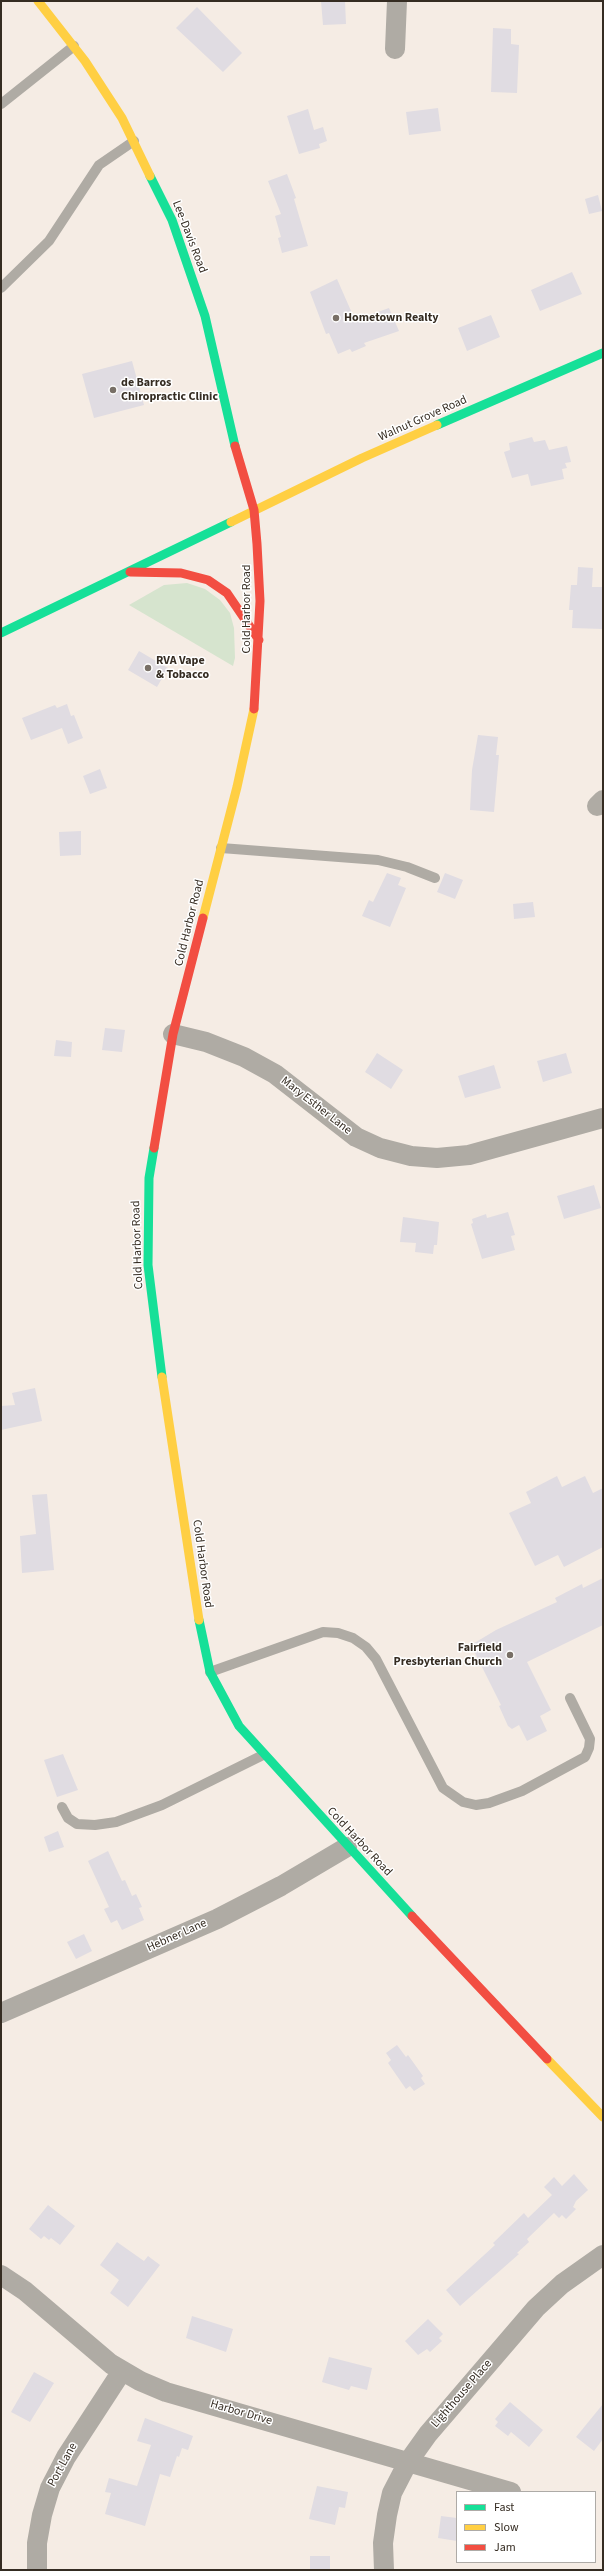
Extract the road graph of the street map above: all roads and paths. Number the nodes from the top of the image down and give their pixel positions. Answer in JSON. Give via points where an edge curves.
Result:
{"nodes":[{"id":1,"x":38,"y":1,"type":"edge"},
{"id":2,"x":397,"y":1,"type":"edge"},
{"id":3,"x":74,"y":46,"type":"junction"},
{"id":4,"x":395,"y":49,"type":"dead end"},
{"id":5,"x":1,"y":104,"type":"edge"},
{"id":6,"x":134,"y":141,"type":"junction"},
{"id":7,"x":1,"y":288,"type":"edge"},
{"id":8,"x":603,"y":353,"type":"edge"},
{"id":9,"x":254,"y":510,"type":"junction"},
{"id":10,"x":128,"y":572,"type":"junction"},
{"id":11,"x":1,"y":633,"type":"edge"},
{"id":12,"x":259,"y":640,"type":"junction"},
{"id":13,"x":221,"y":848,"type":"junction"},
{"id":14,"x":435,"y":878,"type":"dead end"},
{"id":15,"x":173,"y":1034,"type":"junction"},
{"id":16,"x":603,"y":1118,"type":"edge"},
{"id":17,"x":210,"y":1672,"type":"junction"},
{"id":18,"x":570,"y":1698,"type":"dead end"},
{"id":19,"x":263,"y":1755,"type":"junction"},
{"id":20,"x":62,"y":1807,"type":"dead end"},
{"id":21,"x":347,"y":1847,"type":"junction"},
{"id":22,"x":1,"y":2013,"type":"edge"},
{"id":23,"x":603,"y":2117,"type":"edge"},
{"id":24,"x":603,"y":2254,"type":"edge"},
{"id":25,"x":1,"y":2275,"type":"edge"},
{"id":26,"x":122,"y":2371,"type":"junction"},
{"id":27,"x":408,"y":2462,"type":"junction"},
{"id":28,"x":508,"y":2491,"type":"edge"},
{"id":29,"x":36,"y":2570,"type":"edge"},
{"id":30,"x":384,"y":2570,"type":"edge"}],
"edges":[{"from":1,"to":3,"type":"main road","name":"Lee-Davis Road"},
{"from":2,"to":4,"type":"street"},
{"from":3,"to":5,"type":"lane"},
{"from":3,"to":6,"type":"main road","name":"Lee-Davis Road","via":[[122,118]]},
{"from":6,"to":7,"type":"lane","via":[[99,165],[49,241]]},
{"from":6,"to":9,"type":"main road","name":"Lee-Davis Road","via":[[172,220],[195,286],[220,374],[239,464]]},
{"from":8,"to":9,"type":"main road","name":"Walnut Grove Road","via":[[362,458]]},
{"from":9,"to":10,"type":"main road"},
{"from":9,"to":12,"type":"main road","name":"Cold Harbor Road","via":[[260,572]]},
{"from":10,"to":11,"type":"main road"},
{"from":10,"to":12,"type":"main road","via":[[180,573],[208,580],[227,593]]},
{"from":12,"to":13,"type":"main road","name":"Cold Harbor Road","via":[[256,701]]},
{"from":13,"to":14,"type":"lane","via":[[378,860],[407,867]]},
{"from":13,"to":15,"type":"main road","name":"Cold Harbor Road"},
{"from":15,"to":16,"type":"street","name":"Mary Esther Lane","via":[[206,1042],[244,1057],[274,1074],[356,1137],[380,1148],[411,1156],[469,1156]]},
{"from":15,"to":17,"type":"main road","name":"Cold Harbor Road","via":[[149,1178],[148,1265],[157,1344],[199,1627]]},
{"from":17,"to":18,"type":"lane","via":[[323,1632],[353,1638],[366,1647],[376,1659],[444,1788],[458,1800],[476,1805],[522,1791],[585,1757],[590,1739]]},
{"from":17,"to":19,"type":"main road","name":"Cold Harbor Road","via":[[239,1726]]},
{"from":19,"to":20,"type":"lane","via":[[162,1805],[116,1822],[77,1824],[68,1818]]},
{"from":19,"to":21,"type":"main road","name":"Cold Harbor Road"},
{"from":21,"to":22,"type":"street","name":"Hebner Lane","via":[[281,1886],[217,1919]]},
{"from":21,"to":23,"type":"main road","name":"Cold Harbor Road"},
{"from":24,"to":27,"type":"street","name":"Lighthouse Place","via":[[562,2284],[536,2308],[428,2434]]},
{"from":25,"to":26,"type":"street","name":"Harbor Drive"},
{"from":26,"to":27,"type":"street","name":"Harbor Drive","via":[[166,2392]]},
{"from":26,"to":29,"type":"street","name":"Port Lane","via":[[66,2457],[50,2488],[39,2529]]},
{"from":27,"to":28,"type":"street","name":"Harbor Drive"},
{"from":27,"to":30,"type":"street","name":"Lighthouse Place","via":[[392,2493],[387,2515],[383,2543]]}]}
